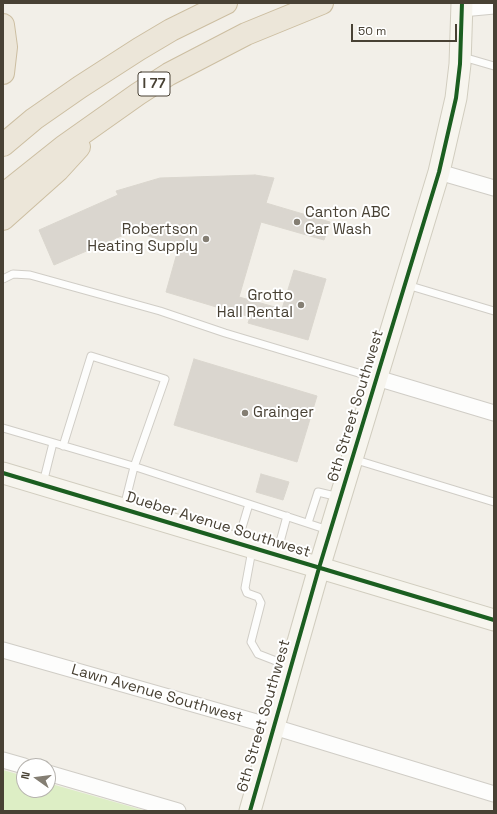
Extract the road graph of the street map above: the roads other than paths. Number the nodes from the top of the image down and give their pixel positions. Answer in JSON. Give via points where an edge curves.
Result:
{"nodes":[{"id":1,"x":226,"y":3,"type":"edge"},
{"id":2,"x":322,"y":3,"type":"edge"},
{"id":3,"x":462,"y":6,"type":"edge"},
{"id":4,"x":494,"y":6,"type":"edge"},
{"id":5,"x":3,"y":25,"type":"edge"},
{"id":6,"x":460,"y":57,"type":"junction"},
{"id":7,"x":494,"y":66,"type":"edge"},
{"id":8,"x":3,"y":73,"type":"edge"},
{"id":9,"x":110,"y":113,"type":"junction"},
{"id":10,"x":3,"y":145,"type":"edge"},
{"id":11,"x":439,"y":172,"type":"junction"},
{"id":12,"x":494,"y":188,"type":"edge"},
{"id":13,"x":3,"y":195,"type":"edge"},
{"id":14,"x":3,"y":219,"type":"edge"},
{"id":15,"x":3,"y":279,"type":"edge"},
{"id":16,"x":405,"y":284,"type":"junction"},
{"id":17,"x":494,"y":311,"type":"edge"},
{"id":18,"x":377,"y":378,"type":"junction"},
{"id":19,"x":494,"y":413,"type":"edge"},
{"id":20,"x":3,"y":428,"type":"edge"},
{"id":21,"x":53,"y":443,"type":"junction"},
{"id":22,"x":63,"y":446,"type":"junction"},
{"id":23,"x":353,"y":459,"type":"junction"},
{"id":24,"x":134,"y":467,"type":"junction"},
{"id":25,"x":3,"y":474,"type":"edge"},
{"id":26,"x":42,"y":485,"type":"junction"},
{"id":27,"x":341,"y":498,"type":"junction"},
{"id":28,"x":494,"y":502,"type":"edge"},
{"id":29,"x":249,"y":504,"type":"junction"},
{"id":30,"x":124,"y":509,"type":"junction"},
{"id":31,"x":287,"y":516,"type":"junction"},
{"id":32,"x":308,"y":523,"type":"junction"},
{"id":33,"x":331,"y":531,"type":"junction"},
{"id":34,"x":245,"y":546,"type":"junction"},
{"id":35,"x":277,"y":555,"type":"junction"},
{"id":36,"x":319,"y":568,"type":"junction"},
{"id":37,"x":494,"y":620,"type":"edge"},
{"id":38,"x":3,"y":650,"type":"edge"},
{"id":39,"x":291,"y":667,"type":"junction"},
{"id":40,"x":274,"y":727,"type":"junction"},
{"id":41,"x":3,"y":760,"type":"edge"},
{"id":42,"x":16,"y":764,"type":"edge"},
{"id":43,"x":56,"y":775,"type":"edge"},
{"id":44,"x":494,"y":794,"type":"edge"},
{"id":45,"x":178,"y":811,"type":"edge"},
{"id":46,"x":250,"y":811,"type":"edge"}],
"edges":[{"from":1,"to":10,"type":"highway","number":"I 77","via":[[139,48],[34,119]]},
{"from":2,"to":9,"type":"highway","number":"I 77","via":[[205,54]]},
{"from":3,"to":4,"type":"street"},
{"from":3,"to":6,"type":"street","name":"6th Street Southwest"},
{"from":5,"to":8,"type":"highway","via":[[6,47]]},
{"from":6,"to":7,"type":"lane"},
{"from":6,"to":11,"type":"street","name":"6th Street Southwest","via":[[456,98]]},
{"from":9,"to":13,"type":"highway","number":"I 77"},
{"from":9,"to":14,"type":"highway","via":[[58,170]]},
{"from":11,"to":12,"type":"street"},
{"from":11,"to":16,"type":"street","name":"6th Street Southwest"},
{"from":15,"to":18,"type":"lane","via":[[13,274],[30,275],[160,311]]},
{"from":16,"to":17,"type":"lane"},
{"from":16,"to":18,"type":"street","name":"6th Street Southwest"},
{"from":18,"to":19,"type":"street"},
{"from":18,"to":23,"type":"street","name":"6th Street Southwest"},
{"from":20,"to":21,"type":"lane"},
{"from":21,"to":22,"type":"lane"},
{"from":21,"to":26,"type":"lane"},
{"from":22,"to":24,"type":"lane"},
{"from":22,"to":24,"type":"lane","via":[[91,356],[165,379]]},
{"from":23,"to":27,"type":"street","name":"6th Street Southwest"},
{"from":23,"to":28,"type":"lane"},
{"from":24,"to":29,"type":"lane"},
{"from":24,"to":30,"type":"lane"},
{"from":25,"to":26,"type":"street","name":"Dueber Avenue Southwest"},
{"from":26,"to":30,"type":"street","name":"Dueber Avenue Southwest"},
{"from":27,"to":32,"type":"lane","via":[[318,492]]},
{"from":27,"to":33,"type":"street","name":"6th Street Southwest"},
{"from":29,"to":31,"type":"lane"},
{"from":29,"to":34,"type":"lane"},
{"from":30,"to":34,"type":"street","name":"Dueber Avenue Southwest"},
{"from":31,"to":32,"type":"lane"},
{"from":31,"to":35,"type":"lane"},
{"from":32,"to":33,"type":"lane"},
{"from":33,"to":36,"type":"street","name":"6th Street Southwest"},
{"from":34,"to":35,"type":"street","name":"Dueber Avenue Southwest"},
{"from":34,"to":39,"type":"lane","via":[[245,588],[247,593],[258,597],[261,603],[251,642],[258,654]]},
{"from":35,"to":36,"type":"street","name":"Dueber Avenue Southwest"},
{"from":36,"to":37,"type":"street","name":"Dueber Avenue Southwest"},
{"from":36,"to":39,"type":"street","name":"6th Street Southwest"},
{"from":38,"to":40,"type":"street","name":"Lawn Avenue Southwest"},
{"from":39,"to":40,"type":"street","name":"6th Street Southwest"},
{"from":40,"to":44,"type":"street","name":"Lawn Avenue Southwest"},
{"from":40,"to":46,"type":"street","name":"6th Street Southwest"},
{"from":41,"to":42,"type":"street"},
{"from":43,"to":45,"type":"street"}]}
